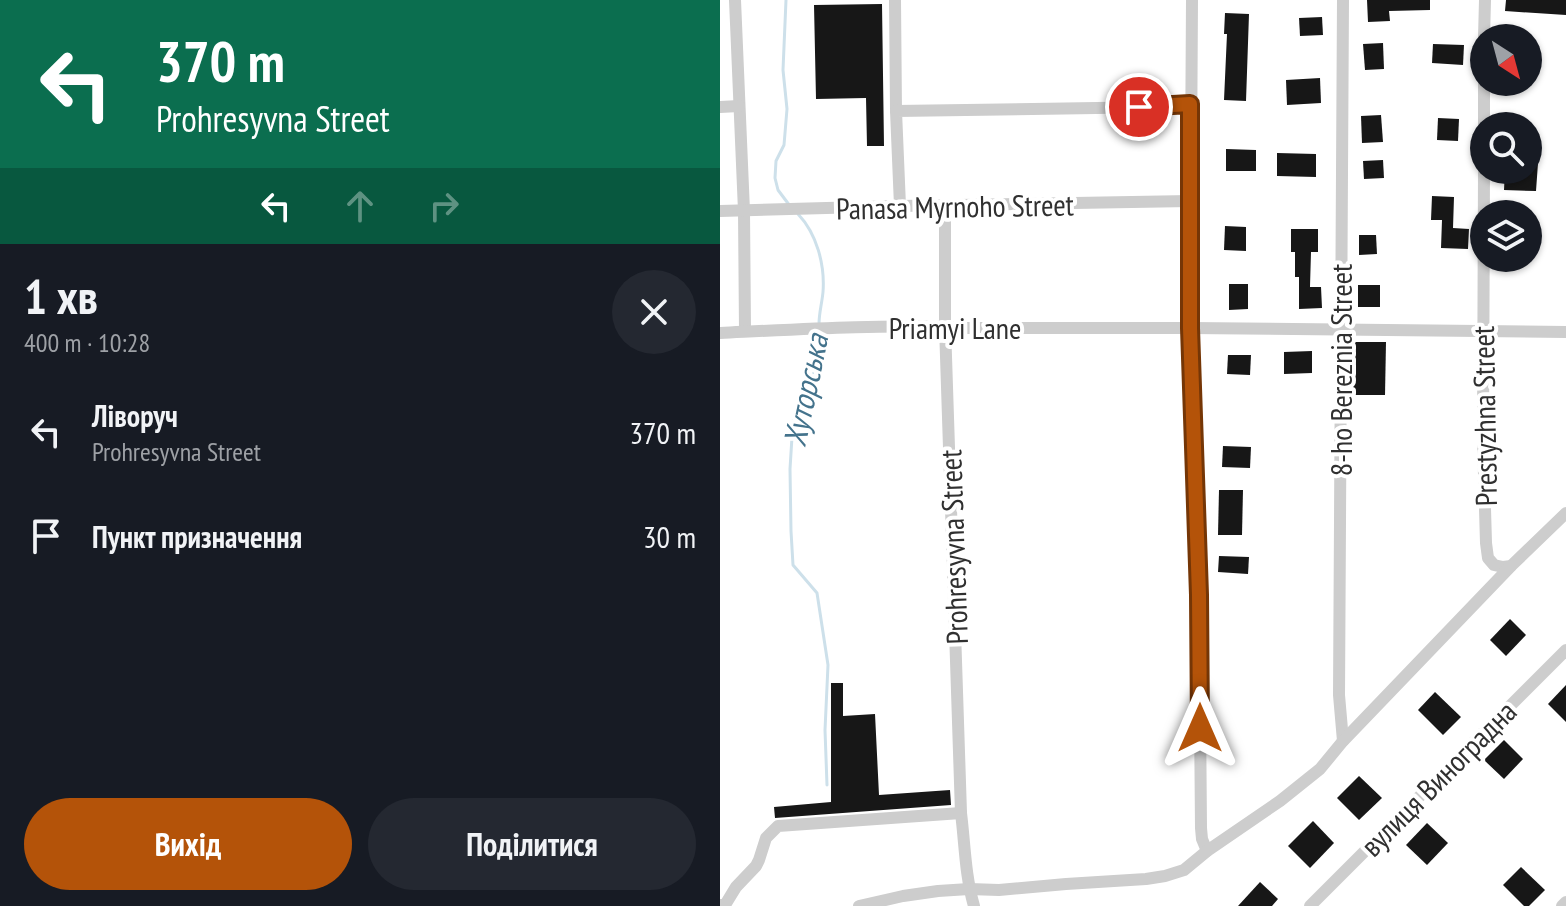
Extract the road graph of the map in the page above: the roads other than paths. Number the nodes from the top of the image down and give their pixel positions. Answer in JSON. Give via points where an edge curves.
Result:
{"nodes":[{"id":1,"x":735,"y":0,"type":"edge"},
{"id":2,"x":895,"y":0,"type":"edge"},
{"id":3,"x":1192,"y":0,"type":"edge"},
{"id":4,"x":1343,"y":0,"type":"edge"},
{"id":5,"x":1485,"y":0,"type":"edge"},
{"id":6,"x":1484,"y":24,"type":"edge"},
{"id":7,"x":1190,"y":104,"type":"junction"},
{"id":8,"x":739,"y":106,"type":"junction"},
{"id":9,"x":720,"y":107,"type":"edge"},
{"id":10,"x":896,"y":111,"type":"junction"},
{"id":11,"x":1484,"y":184,"type":"edge"},
{"id":12,"x":1190,"y":201,"type":"junction"},
{"id":13,"x":945,"y":205,"type":"junction"},
{"id":14,"x":900,"y":206,"type":"junction"},
{"id":15,"x":720,"y":211,"type":"edge"},
{"id":16,"x":744,"y":211,"type":"junction"},
{"id":17,"x":945,"y":326,"type":"junction"},
{"id":18,"x":1190,"y":328,"type":"junction"},
{"id":19,"x":1341,"y":330,"type":"junction"},
{"id":20,"x":745,"y":331,"type":"junction"},
{"id":21,"x":1483,"y":332,"type":"junction"},
{"id":22,"x":1566,"y":332,"type":"edge"},
{"id":23,"x":720,"y":333,"type":"edge"},
{"id":24,"x":1566,"y":513,"type":"edge"},
{"id":25,"x":1511,"y":566,"type":"junction"},
{"id":26,"x":1566,"y":650,"type":"edge"},
{"id":27,"x":1343,"y":741,"type":"junction"},
{"id":28,"x":961,"y":813,"type":"junction"},
{"id":29,"x":1207,"y":851,"type":"junction"},
{"id":30,"x":969,"y":889,"type":"junction"},
{"id":31,"x":724,"y":905,"type":"edge"},
{"id":32,"x":859,"y":906,"type":"edge"},
{"id":33,"x":974,"y":906,"type":"edge"},
{"id":34,"x":1310,"y":906,"type":"edge"}],
"edges":[{"from":1,"to":8,"type":"street"},
{"from":2,"to":10,"type":"street"},
{"from":3,"to":7,"type":"street"},
{"from":4,"to":19,"type":"street","name":"8-ho Bereznia Street"},
{"from":5,"to":6,"type":"street"},
{"from":7,"to":10,"type":"street"},
{"from":7,"to":12,"type":"street"},
{"from":8,"to":9,"type":"street"},
{"from":8,"to":16,"type":"street"},
{"from":10,"to":14,"type":"street"},
{"from":11,"to":21,"type":"street","name":"Prestyzhna Street"},
{"from":12,"to":13,"type":"street","name":"Panasa Myrnoho Street"},
{"from":12,"to":18,"type":"street"},
{"from":13,"to":14,"type":"street","name":"Panasa Myrnoho Street"},
{"from":13,"to":17,"type":"street","name":"Prohresyvna Street"},
{"from":14,"to":16,"type":"street","name":"Panasa Myrnoho Street"},
{"from":15,"to":16,"type":"street","name":"Panasa Myrnoho Street"},
{"from":16,"to":20,"type":"street"},
{"from":17,"to":18,"type":"street","name":"Priamyi Lane"},
{"from":17,"to":20,"type":"street","name":"Priamyi Lane"},
{"from":17,"to":28,"type":"street","name":"Prohresyvna Street"},
{"from":18,"to":19,"type":"street","name":"Priamyi Lane"},
{"from":18,"to":29,"type":"street","via":[[1201,828]]},
{"from":19,"to":21,"type":"street","name":"Priamyi Lane"},
{"from":19,"to":27,"type":"street","name":"8-ho Bereznia Street"},
{"from":20,"to":23,"type":"street","name":"Priamyi Lane"},
{"from":21,"to":22,"type":"street","name":"Priamyi Lane"},
{"from":21,"to":25,"type":"street","name":"Prestyzhna Street","via":[[1486,543],[1494,565]]},
{"from":24,"to":25,"type":"street"},
{"from":25,"to":27,"type":"street"},
{"from":26,"to":34,"type":"street","name":"вулиця Виноградна"},
{"from":27,"to":29,"type":"street","via":[[1320,769]]},
{"from":28,"to":30,"type":"street","name":"Prohresyvna Street"},
{"from":28,"to":31,"type":"street","via":[[778,826],[766,838],[756,866]]},
{"from":29,"to":30,"type":"street","via":[[1184,870],[1155,878]]},
{"from":30,"to":32,"type":"street"},
{"from":30,"to":33,"type":"street","name":"Prohresyvna Street"}]}
